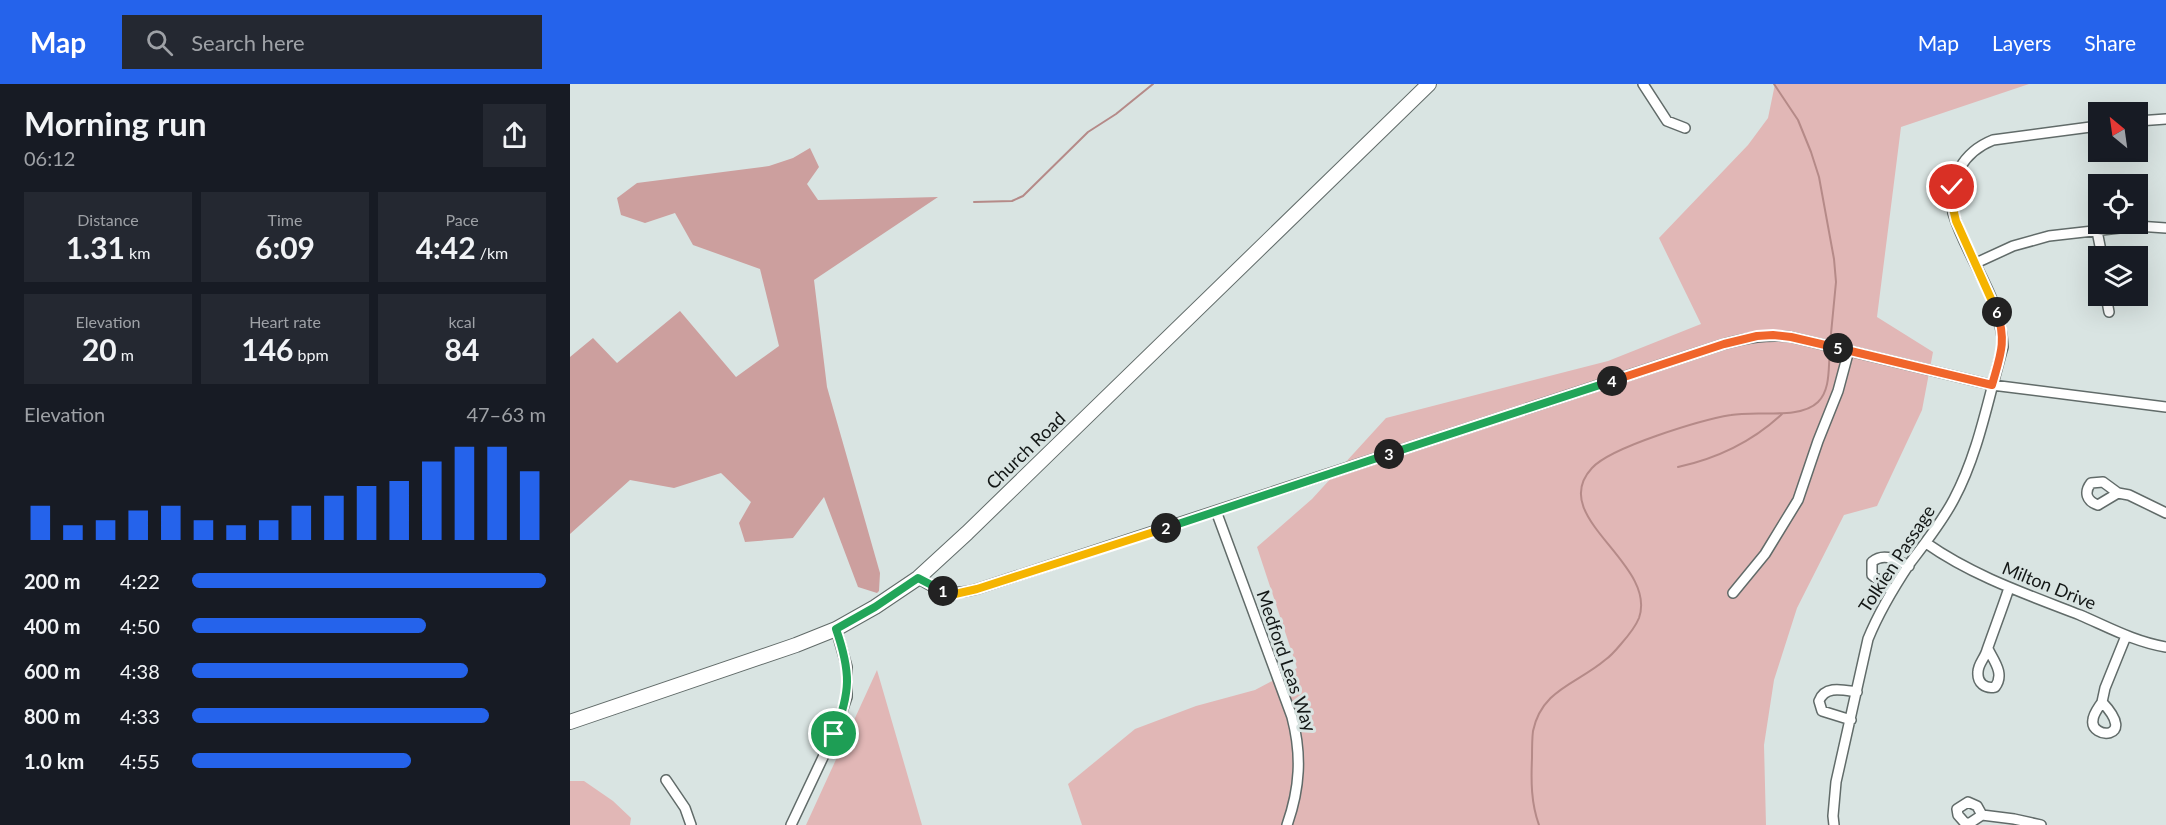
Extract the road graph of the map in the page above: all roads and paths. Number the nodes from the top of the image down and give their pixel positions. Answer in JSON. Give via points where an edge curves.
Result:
{"nodes":[{"id":1,"x":1429,"y":84,"type":"edge"},
{"id":2,"x":1643,"y":84,"type":"edge"},
{"id":3,"x":2166,"y":119,"type":"edge"},
{"id":4,"x":2148,"y":120,"type":"edge"},
{"id":5,"x":2088,"y":127,"type":"edge"},
{"id":6,"x":1686,"y":128,"type":"dead end"},
{"id":7,"x":2148,"y":227,"type":"edge"},
{"id":8,"x":2166,"y":228,"type":"edge"},
{"id":9,"x":2088,"y":232,"type":"edge"},
{"id":10,"x":1976,"y":263,"type":"junction"},
{"id":11,"x":2108,"y":306,"type":"edge"},
{"id":12,"x":2109,"y":312,"type":"dead end"},
{"id":13,"x":1845,"y":349,"type":"junction"},
{"id":14,"x":1992,"y":385,"type":"junction"},
{"id":15,"x":2166,"y":406,"type":"edge"},
{"id":16,"x":2118,"y":493,"type":"dead end"},
{"id":17,"x":1216,"y":511,"type":"junction"},
{"id":18,"x":2166,"y":513,"type":"edge"},
{"id":19,"x":1926,"y":543,"type":"junction"},
{"id":20,"x":1909,"y":566,"type":"junction"},
{"id":21,"x":918,"y":578,"type":"junction"},
{"id":22,"x":2009,"y":588,"type":"junction"},
{"id":23,"x":1892,"y":591,"type":"junction"},
{"id":24,"x":1733,"y":594,"type":"dead end"},
{"id":25,"x":836,"y":629,"type":"junction"},
{"id":26,"x":2126,"y":636,"type":"junction"},
{"id":27,"x":2166,"y":647,"type":"edge"},
{"id":28,"x":1988,"y":649,"type":"dead end"},
{"id":29,"x":1857,"y":692,"type":"junction"},
{"id":30,"x":2102,"y":702,"type":"dead end"},
{"id":31,"x":1851,"y":720,"type":"junction"},
{"id":32,"x":570,"y":722,"type":"edge"},
{"id":33,"x":666,"y":780,"type":"dead end"},
{"id":34,"x":1982,"y":815,"type":"dead end"},
{"id":35,"x":691,"y":825,"type":"edge"},
{"id":36,"x":791,"y":825,"type":"edge"},
{"id":37,"x":1287,"y":825,"type":"edge"},
{"id":38,"x":1834,"y":825,"type":"edge"},
{"id":39,"x":2041,"y":825,"type":"edge"}],
"edges":[{"from":1,"to":21,"type":"main road","name":"Church Road"},
{"from":2,"to":6,"type":"street","via":[[1667,121]]},
{"from":3,"to":4,"type":"street"},
{"from":5,"to":10,"type":"street","name":"Tolkien Passage","via":[[2002,138],[1969,154],[1955,178],[1952,204],[1959,230]]},
{"from":7,"to":8,"type":"street"},
{"from":9,"to":10,"type":"street","via":[[2031,240]]},
{"from":10,"to":14,"type":"street","name":"Tolkien Passage","via":[[2002,332],[2003,347]]},
{"from":11,"to":12,"type":"street"},
{"from":13,"to":14,"type":"street"},
{"from":13,"to":17,"type":"street","via":[[1773,335],[1724,344]]},
{"from":13,"to":24,"type":"street","via":[[1838,391],[1798,500],[1765,554]]},
{"from":14,"to":15,"type":"street"},
{"from":14,"to":19,"type":"street","name":"Tolkien Passage","via":[[1967,472]]},
{"from":16,"to":18,"type":"street"},
{"from":17,"to":21,"type":"street","via":[[966,592],[948,594]]},
{"from":17,"to":37,"type":"street","name":"Medford Leas Way","via":[[1298,738],[1299,777]]},
{"from":19,"to":20,"type":"street","name":"Tolkien Passage"},
{"from":19,"to":22,"type":"street","name":"Milton Drive","via":[[1952,561]]},
{"from":20,"to":23,"type":"street","name":"Tolkien Passage"},
{"from":20,"to":23,"type":"street","via":[[1888,557],[1872,562],[1872,575]]},
{"from":21,"to":25,"type":"main road","name":"Church Road"},
{"from":22,"to":26,"type":"street","name":"Milton Drive"},
{"from":22,"to":28,"type":"street"},
{"from":23,"to":29,"type":"street","name":"Tolkien Passage","via":[[1868,639]]},
{"from":25,"to":32,"type":"main road","name":"Church Road"},
{"from":25,"to":36,"type":"street","via":[[847,667],[847,697]]},
{"from":26,"to":27,"type":"street","name":"Milton Drive"},
{"from":26,"to":30,"type":"street"},
{"from":29,"to":31,"type":"street","name":"Tolkien Passage"},
{"from":29,"to":31,"type":"street","via":[[1833,689],[1819,701],[1822,711]]},
{"from":31,"to":38,"type":"street","name":"Tolkien Passage","via":[[1836,782]]},
{"from":33,"to":35,"type":"street","via":[[685,808]]},
{"from":34,"to":39,"type":"street"}]}
